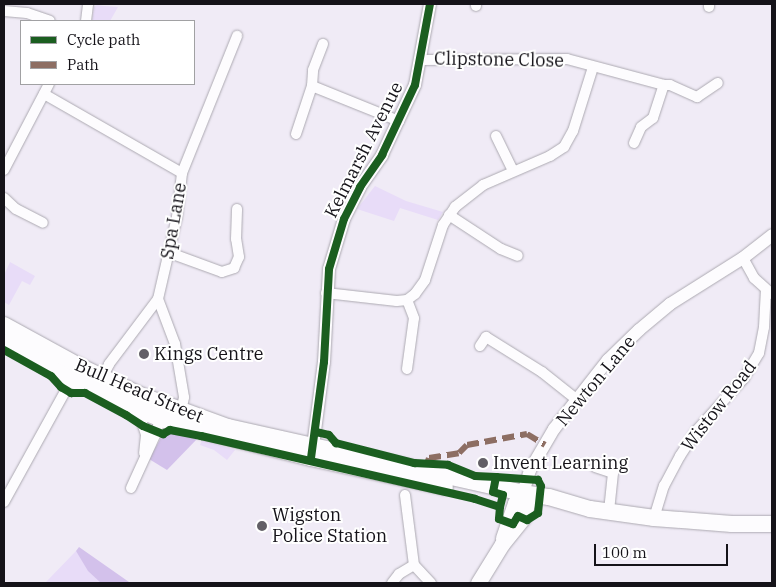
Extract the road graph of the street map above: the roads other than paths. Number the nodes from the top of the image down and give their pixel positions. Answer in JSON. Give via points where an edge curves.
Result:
{"nodes":[{"id":1,"x":88,"y":4,"type":"edge"},
{"id":2,"x":430,"y":4,"type":"edge"},
{"id":3,"x":4,"y":11,"type":"edge"},
{"id":4,"x":47,"y":20,"type":"edge"},
{"id":5,"x":86,"y":20,"type":"edge"},
{"id":6,"x":237,"y":36,"type":"dead end"},
{"id":7,"x":323,"y":44,"type":"dead end"},
{"id":8,"x":421,"y":60,"type":"junction"},
{"id":9,"x":593,"y":67,"type":"junction"},
{"id":10,"x":718,"y":83,"type":"dead end"},
{"id":11,"x":48,"y":85,"type":"edge"},
{"id":12,"x":664,"y":85,"type":"junction"},
{"id":13,"x":312,"y":86,"type":"junction"},
{"id":14,"x":44,"y":94,"type":"junction"},
{"id":15,"x":697,"y":97,"type":"junction"},
{"id":16,"x":696,"y":109,"type":"dead end"},
{"id":17,"x":399,"y":121,"type":"junction"},
{"id":18,"x":296,"y":134,"type":"dead end"},
{"id":19,"x":496,"y":136,"type":"dead end"},
{"id":20,"x":634,"y":143,"type":"dead end"},
{"id":21,"x":4,"y":170,"type":"edge"},
{"id":22,"x":513,"y":171,"type":"junction"},
{"id":23,"x":182,"y":173,"type":"junction"},
{"id":24,"x":4,"y":198,"type":"edge"},
{"id":25,"x":237,"y":209,"type":"dead end"},
{"id":26,"x":449,"y":216,"type":"junction"},
{"id":27,"x":44,"y":223,"type":"dead end"},
{"id":28,"x":772,"y":235,"type":"edge"},
{"id":29,"x":170,"y":253,"type":"junction"},
{"id":30,"x":518,"y":256,"type":"dead end"},
{"id":31,"x":743,"y":258,"type":"junction"},
{"id":32,"x":769,"y":292,"type":"edge"},
{"id":33,"x":326,"y":293,"type":"junction"},
{"id":34,"x":158,"y":299,"type":"junction"},
{"id":35,"x":407,"y":300,"type":"junction"},
{"id":36,"x":4,"y":325,"type":"edge"},
{"id":37,"x":4,"y":342,"type":"edge"},
{"id":38,"x":480,"y":346,"type":"dead end"},
{"id":39,"x":407,"y":369,"type":"dead end"},
{"id":40,"x":75,"y":372,"type":"junction"},
{"id":41,"x":99,"y":384,"type":"junction"},
{"id":42,"x":576,"y":399,"type":"junction"},
{"id":43,"x":152,"y":401,"type":"junction"},
{"id":44,"x":138,"y":410,"type":"junction"},
{"id":45,"x":179,"y":418,"type":"junction"},
{"id":46,"x":161,"y":419,"type":"junction"},
{"id":47,"x":313,"y":452,"type":"junction"},
{"id":48,"x":595,"y":467,"type":"dead end"},
{"id":49,"x":405,"y":495,"type":"dead end"},
{"id":50,"x":531,"y":500,"type":"junction"},
{"id":51,"x":4,"y":502,"type":"edge"},
{"id":52,"x":609,"y":512,"type":"junction"},
{"id":53,"x":654,"y":518,"type":"junction"},
{"id":54,"x":772,"y":524,"type":"edge"},
{"id":55,"x":414,"y":565,"type":"junction"},
{"id":56,"x":392,"y":583,"type":"edge"},
{"id":57,"x":431,"y":583,"type":"edge"},
{"id":58,"x":478,"y":583,"type":"edge"}],
"edges":[{"from":1,"to":5,"type":"street"},
{"from":2,"to":8,"type":"street","name":"Kelmarsh Avenue"},
{"from":3,"to":4,"type":"street","via":[[27,13]]},
{"from":6,"to":23,"type":"street","name":"Spa Lane"},
{"from":7,"to":13,"type":"street","via":[[313,70]]},
{"from":8,"to":9,"type":"street","name":"Clipstone Close","via":[[567,59]]},
{"from":8,"to":17,"type":"street","name":"Kelmarsh Avenue","via":[[415,85]]},
{"from":9,"to":12,"type":"street","name":"Clipstone Close"},
{"from":9,"to":22,"type":"street","via":[[573,131],[564,147]]},
{"from":10,"to":15,"type":"street"},
{"from":11,"to":14,"type":"street"},
{"from":12,"to":15,"type":"street","name":"Clipstone Close","via":[[676,86]]},
{"from":12,"to":20,"type":"street","via":[[653,118],[641,127]]},
{"from":13,"to":17,"type":"street"},
{"from":13,"to":18,"type":"street"},
{"from":14,"to":21,"type":"street"},
{"from":14,"to":23,"type":"street"},
{"from":15,"to":16,"type":"street"},
{"from":17,"to":33,"type":"street","name":"Kelmarsh Avenue","via":[[344,219],[329,269]]},
{"from":19,"to":22,"type":"street"},
{"from":22,"to":26,"type":"street","via":[[463,199]]},
{"from":23,"to":29,"type":"street","name":"Spa Lane"},
{"from":24,"to":27,"type":"street","via":[[16,210]]},
{"from":25,"to":29,"type":"street","via":[[239,257],[234,268],[222,272]]},
{"from":26,"to":30,"type":"street"},
{"from":26,"to":35,"type":"street","via":[[425,280]]},
{"from":28,"to":31,"type":"street","name":"Newton Lane"},
{"from":29,"to":34,"type":"street","name":"Spa Lane"},
{"from":31,"to":32,"type":"street","via":[[754,278]]},
{"from":31,"to":42,"type":"street","name":"Newton Lane","via":[[670,304],[639,330],[608,360]]},
{"from":32,"to":53,"type":"street","name":"Wistow Road","via":[[759,353],[744,378],[696,431],[680,456],[664,486]]},
{"from":33,"to":35,"type":"street"},
{"from":33,"to":47,"type":"street","name":"Kelmarsh Avenue","via":[[324,362]]},
{"from":34,"to":41,"type":"street","via":[[125,341]]},
{"from":34,"to":45,"type":"street","via":[[175,344],[184,397]]},
{"from":35,"to":39,"type":"street","via":[[414,318]]},
{"from":36,"to":40,"type":"main road","name":"Bull Head Street"},
{"from":37,"to":40,"type":"main road","name":"Bull Head Street"},
{"from":38,"to":42,"type":"street","via":[[486,337],[492,340],[542,372]]},
{"from":40,"to":41,"type":"main road","name":"Bull Head Street"},
{"from":40,"to":51,"type":"street"},
{"from":41,"to":43,"type":"main road","name":"Bull Head Street"},
{"from":41,"to":44,"type":"main road","name":"Bull Head Street"},
{"from":42,"to":50,"type":"street","name":"Newton Lane","via":[[530,470]]},
{"from":43,"to":45,"type":"main road","name":"Bull Head Street"},
{"from":43,"to":46,"type":"street"},
{"from":44,"to":46,"type":"main road","name":"Bull Head Street"},
{"from":44,"to":46,"type":"street","via":[[146,435],[144,452],[129,486]]},
{"from":45,"to":46,"type":"main road","name":"Bull Head Street"},
{"from":45,"to":47,"type":"main road","name":"Bull Head Street","via":[[228,426]]},
{"from":47,"to":50,"type":"main road","name":"Bull Head Street","via":[[424,471],[486,485]]},
{"from":47,"to":50,"type":"main road","name":"Bull Head Street","via":[[498,499]]},
{"from":48,"to":52,"type":"street","via":[[613,473]]},
{"from":49,"to":55,"type":"street"},
{"from":50,"to":52,"type":"main road","via":[[576,511]]},
{"from":50,"to":58,"type":"main road","via":[[517,528],[502,544]]},
{"from":52,"to":53,"type":"main road"},
{"from":53,"to":54,"type":"main road"},
{"from":55,"to":56,"type":"street","via":[[399,574]]},
{"from":55,"to":57,"type":"street"}]}
